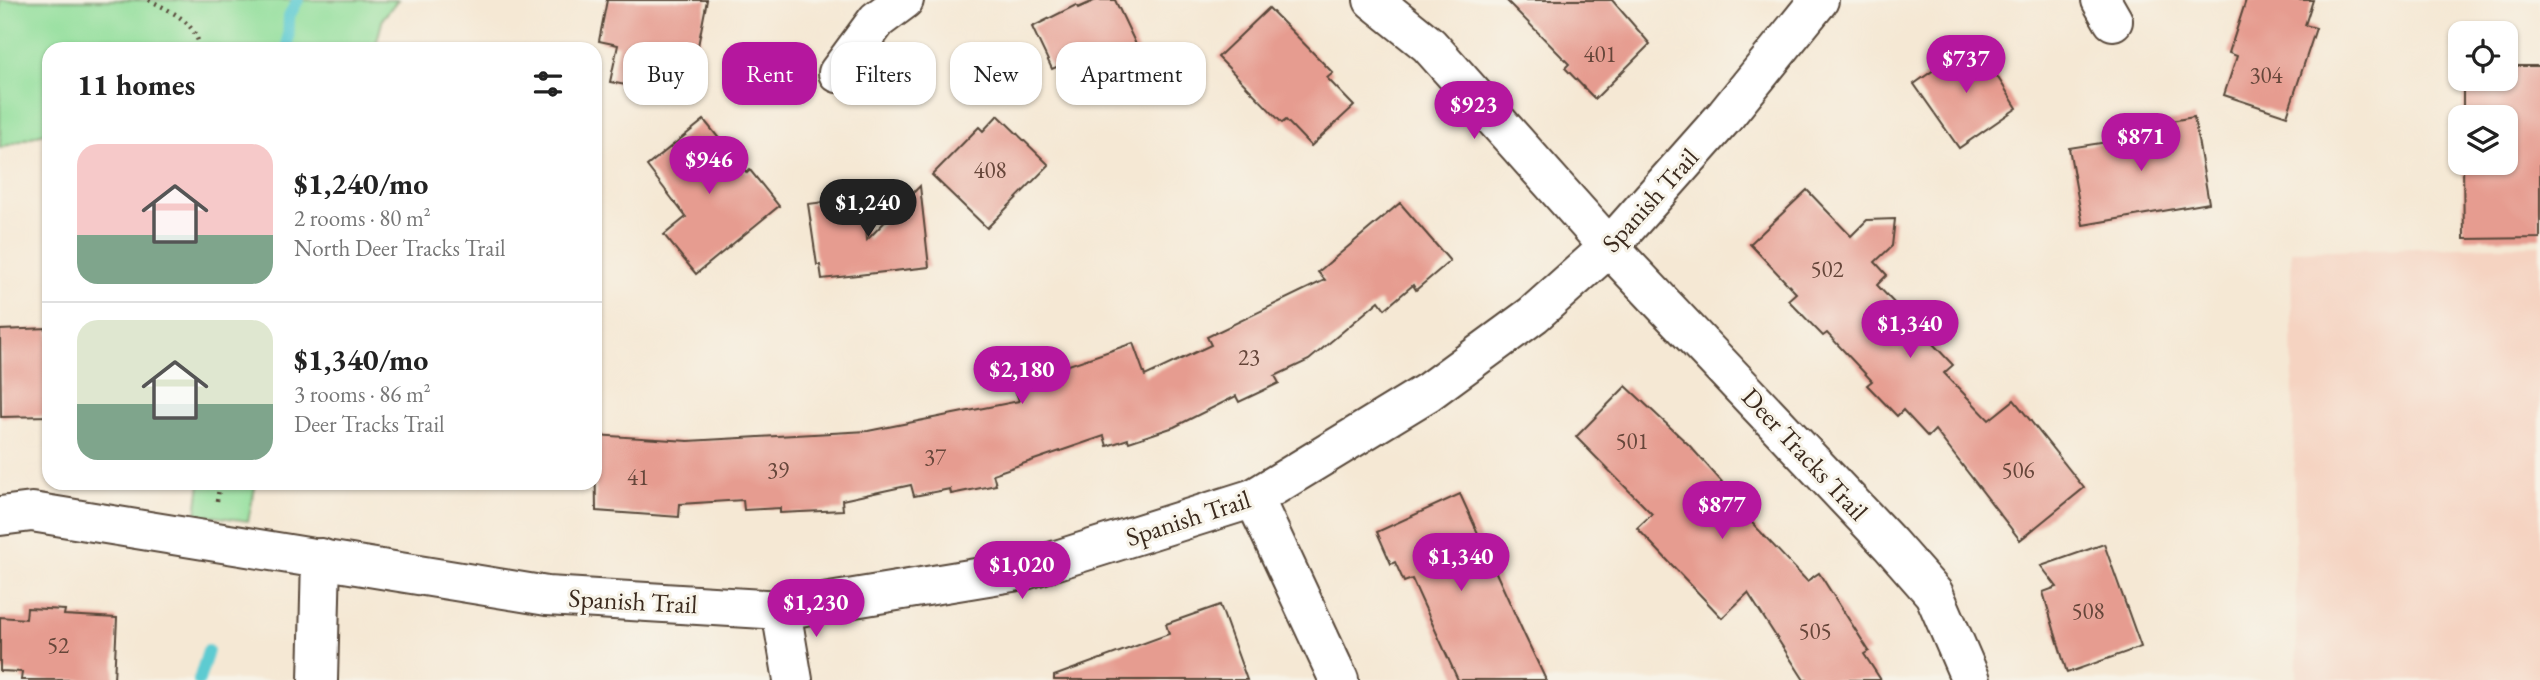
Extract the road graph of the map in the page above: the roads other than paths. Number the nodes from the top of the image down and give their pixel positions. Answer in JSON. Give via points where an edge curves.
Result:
{"nodes":[{"id":1,"x":904,"y":0,"type":"edge"},
{"id":2,"x":1373,"y":0,"type":"edge"},
{"id":3,"x":1819,"y":0,"type":"edge"},
{"id":4,"x":861,"y":42,"type":"edge"},
{"id":5,"x":1609,"y":247,"type":"junction"},
{"id":6,"x":1254,"y":498,"type":"junction"},
{"id":7,"x":0,"y":516,"type":"edge"},
{"id":8,"x":321,"y":558,"type":"junction"},
{"id":9,"x":780,"y":610,"type":"junction"},
{"id":10,"x":318,"y":680,"type":"edge"},
{"id":11,"x":793,"y":680,"type":"edge"},
{"id":12,"x":1339,"y":680,"type":"edge"},
{"id":13,"x":1972,"y":680,"type":"edge"}],
"edges":[{"from":1,"to":4,"type":"street","via":[[877,20]]},
{"from":2,"to":5,"type":"street","name":"Deer Tracks Trail","via":[[1429,45]]},
{"from":3,"to":5,"type":"street","name":"Spanish Trail","via":[[1726,115]]},
{"from":5,"to":6,"type":"street","name":"Spanish Trail","via":[[1533,315],[1428,392]]},
{"from":5,"to":13,"type":"street","name":"Deer Tracks Trail","via":[[1934,594]]},
{"from":6,"to":9,"type":"street","name":"Spanish Trail","via":[[1026,570]]},
{"from":6,"to":12,"type":"street"},
{"from":7,"to":8,"type":"street","name":"Spanish Trail","via":[[32,512]]},
{"from":8,"to":9,"type":"street","name":"Spanish Trail","via":[[547,596]]},
{"from":8,"to":10,"type":"street"},
{"from":9,"to":11,"type":"street"}]}
